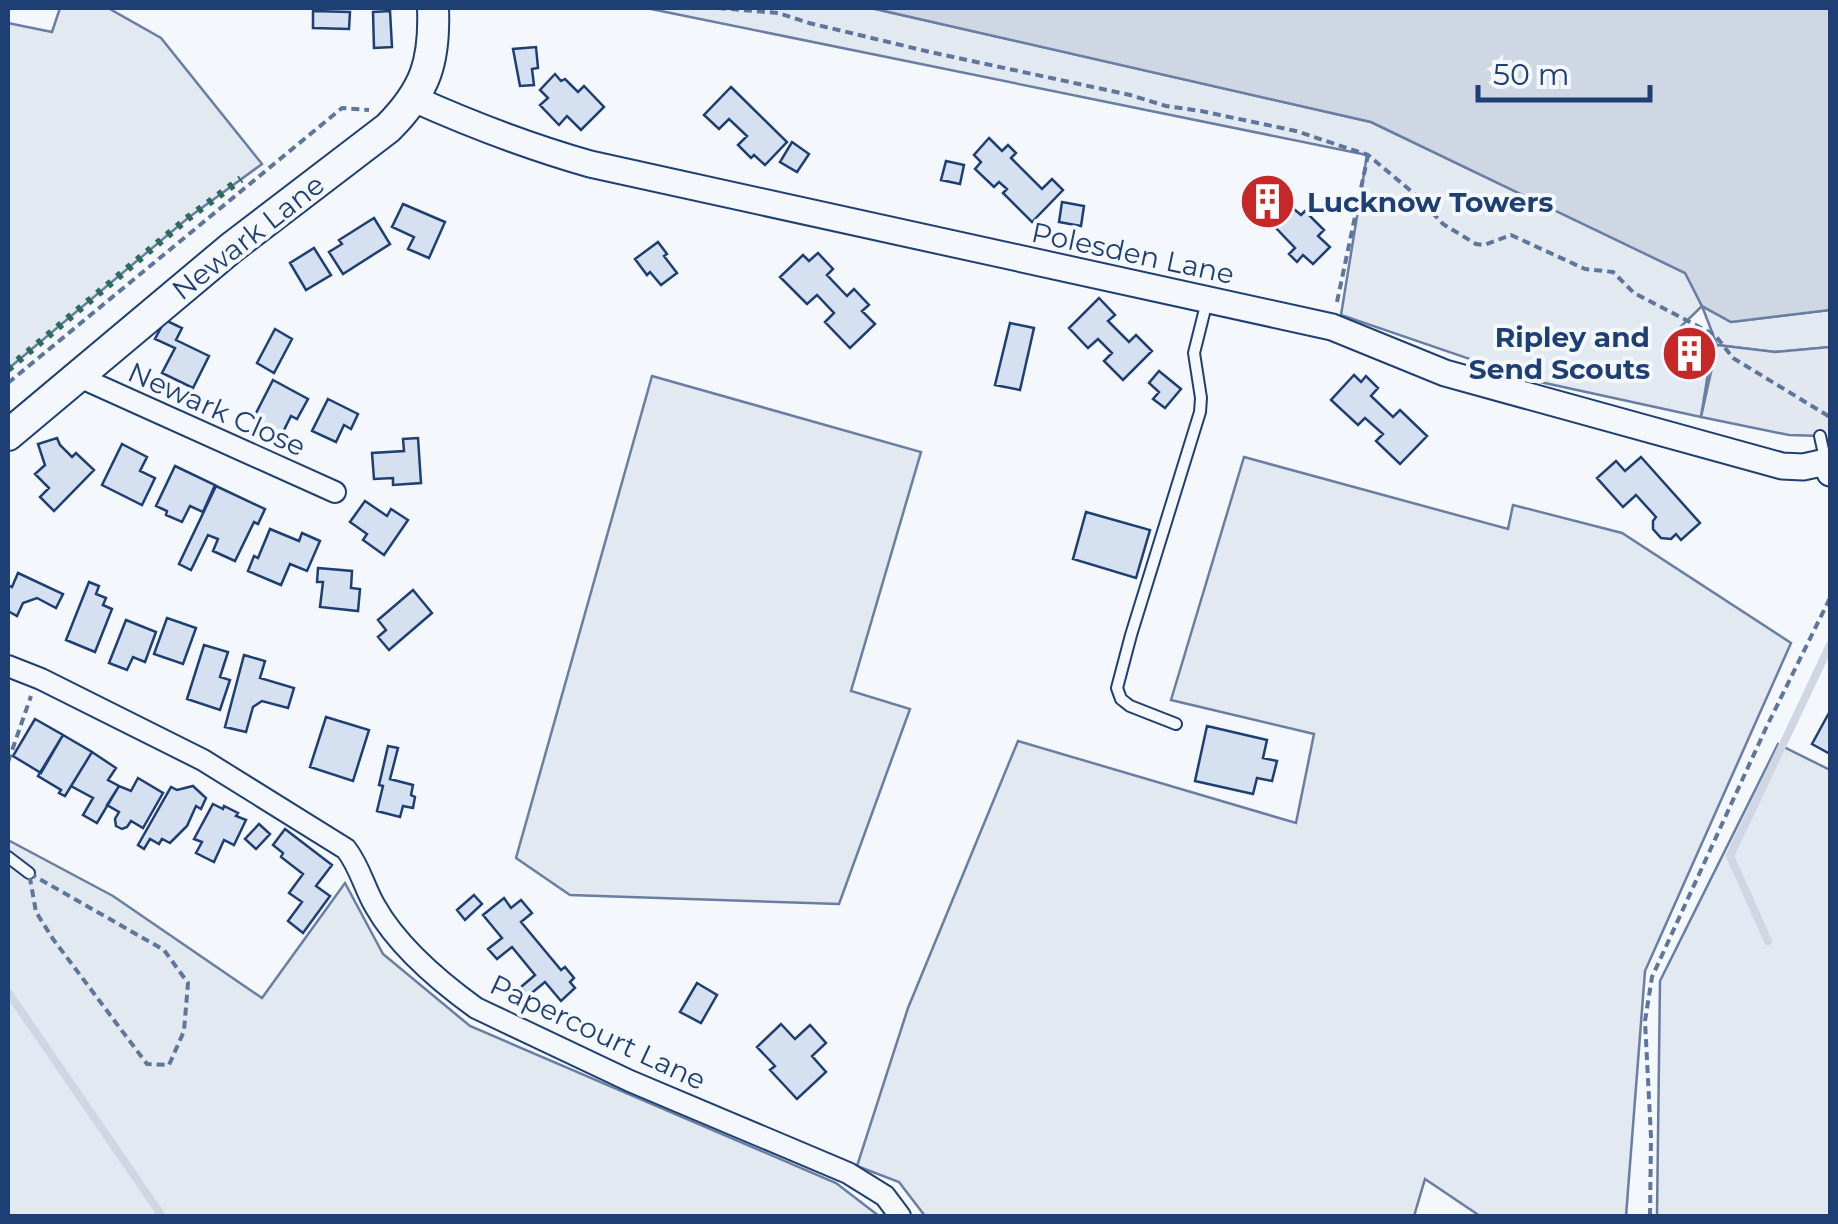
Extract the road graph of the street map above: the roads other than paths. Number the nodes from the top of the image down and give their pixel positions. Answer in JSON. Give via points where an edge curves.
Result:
{"nodes":[{"id":1,"x":434,"y":8,"type":"edge"},
{"id":2,"x":412,"y":98,"type":"junction"},
{"id":3,"x":1207,"y":300,"type":"junction"},
{"id":4,"x":77,"y":376,"type":"junction"},
{"id":5,"x":8,"y":435,"type":"edge"},
{"id":6,"x":1820,"y":436,"type":"dead end"},
{"id":7,"x":1828,"y":468,"type":"edge"},
{"id":8,"x":335,"y":492,"type":"dead end"},
{"id":9,"x":8,"y":666,"type":"edge"},
{"id":10,"x":1176,"y":724,"type":"dead end"},
{"id":11,"x":8,"y":857,"type":"edge"},
{"id":12,"x":30,"y":873,"type":"road end"},
{"id":13,"x":900,"y":1216,"type":"edge"}],
"edges":[{"from":1,"to":2,"type":"main road","name":"Newark Lane","via":[[429,68]]},
{"from":2,"to":3,"type":"street","name":"Polesden Lane","via":[[482,130],[590,164]]},
{"from":2,"to":4,"type":"main road","name":"Newark Lane","via":[[388,128]]},
{"from":3,"to":7,"type":"street","name":"Polesden Lane","via":[[1332,327],[1445,373],[1782,466]]},
{"from":3,"to":10,"type":"lane","via":[[1194,353],[1200,412],[1117,688],[1130,706]]},
{"from":4,"to":5,"type":"main road","name":"Newark Lane"},
{"from":4,"to":8,"type":"street","name":"Newark Close"},
{"from":6,"to":7,"type":"lane"},
{"from":9,"to":13,"type":"street","name":"Papercourt Lane","via":[[203,760],[346,850],[396,937],[476,1008],[848,1173],[885,1196]]},
{"from":11,"to":12,"type":"lane"}]}
